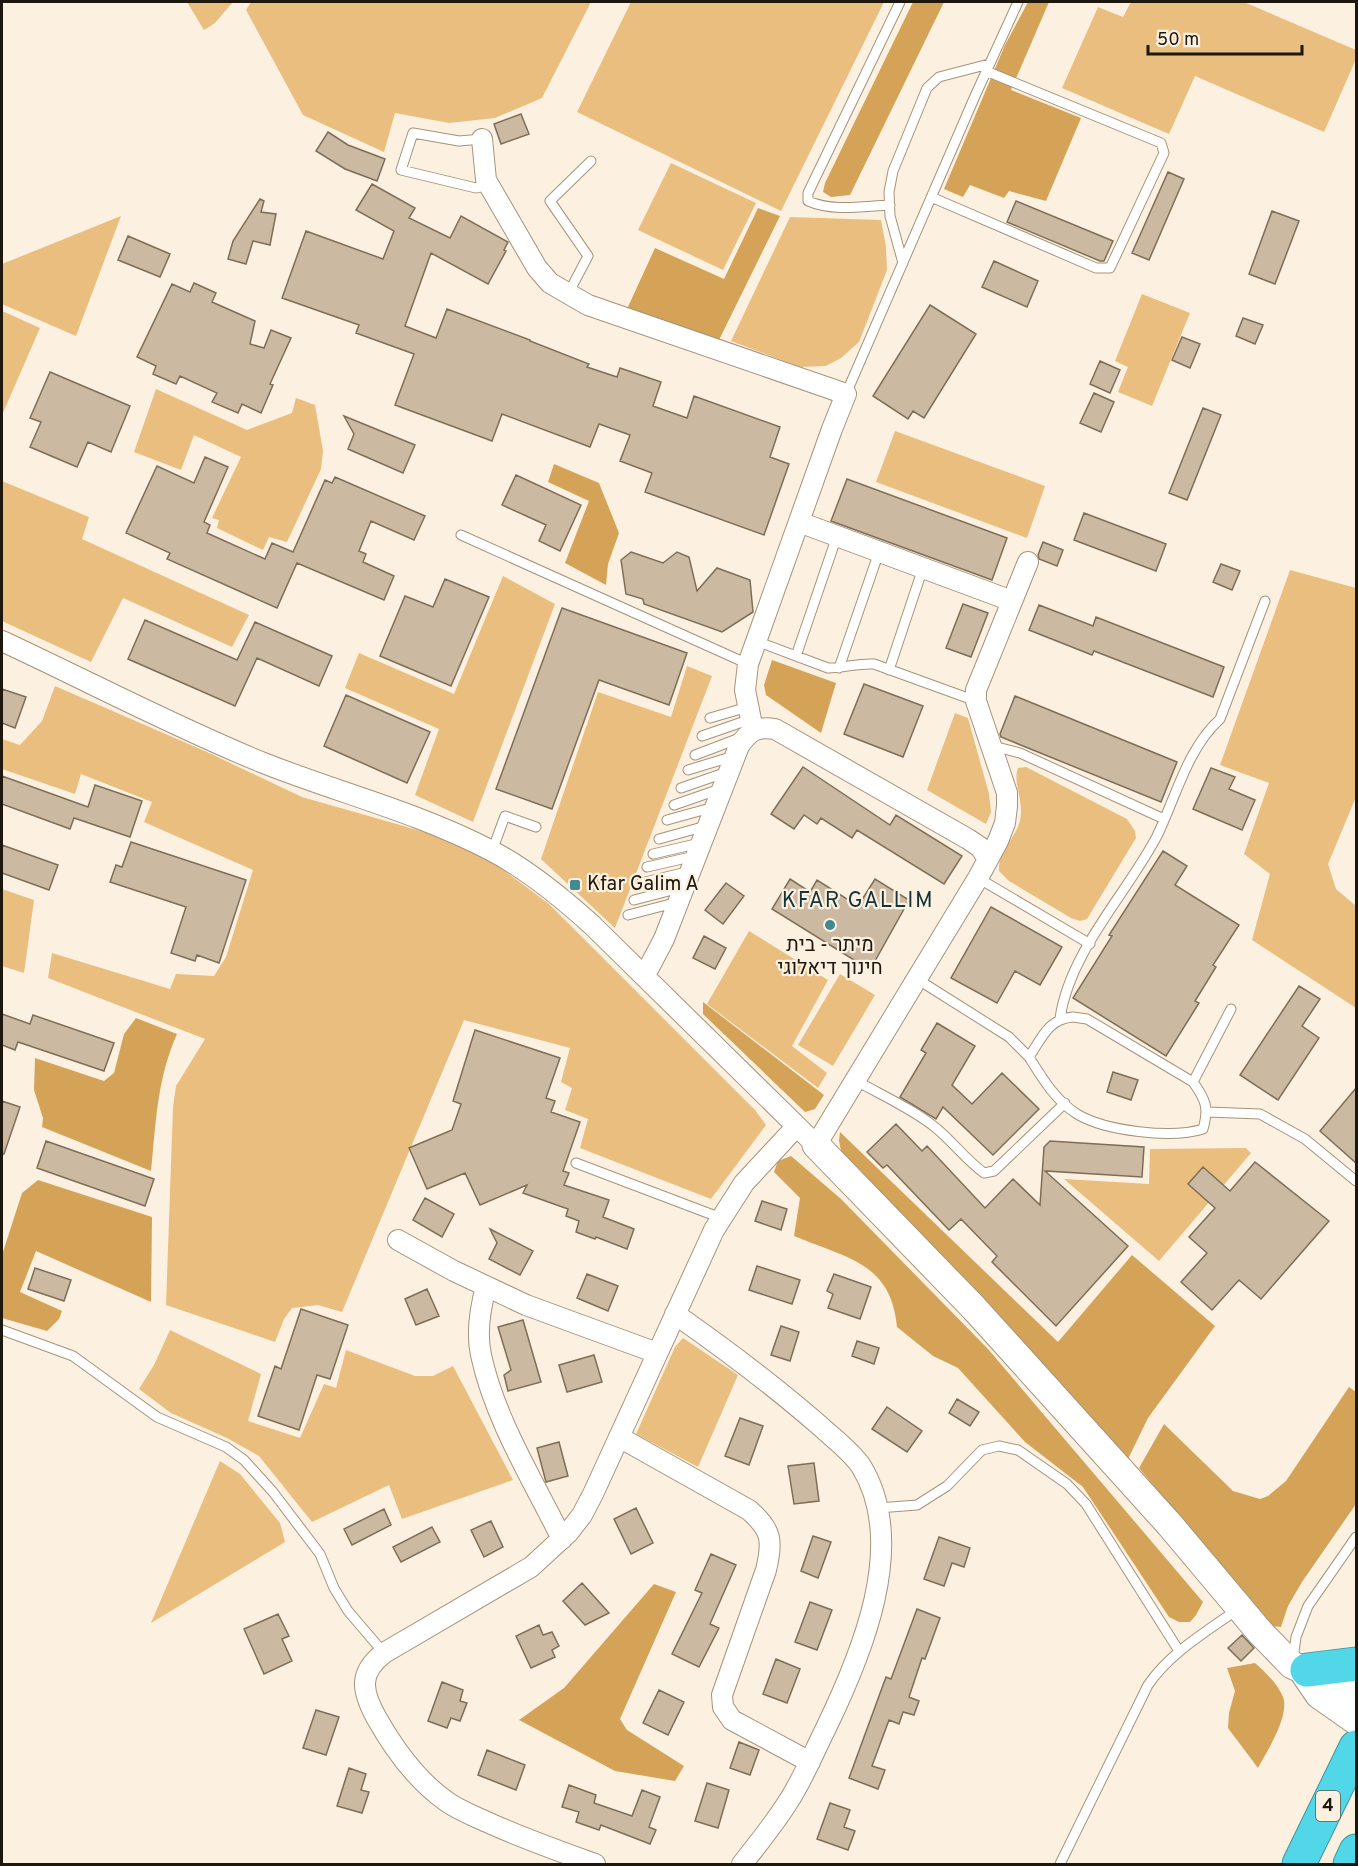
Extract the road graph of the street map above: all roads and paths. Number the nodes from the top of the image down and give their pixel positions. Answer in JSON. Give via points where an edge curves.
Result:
{"nodes":[{"id":1,"x":900,"y":2,"type":"edge"},
{"id":2,"x":1018,"y":2,"type":"edge"},
{"id":3,"x":988,"y":68,"type":"junction"},
{"id":4,"x":483,"y":139,"type":"joint"},
{"id":5,"x":591,"y":161,"type":"dead end"},
{"id":6,"x":489,"y":184,"type":"junction"},
{"id":7,"x":931,"y":197,"type":"junction"},
{"id":8,"x":890,"y":205,"type":"junction"},
{"id":9,"x":903,"y":263,"type":"junction"},
{"id":10,"x":568,"y":294,"type":"junction"},
{"id":11,"x":846,"y":394,"type":"junction"},
{"id":12,"x":799,"y":522,"type":"junction"},
{"id":13,"x":461,"y":535,"type":"dead end"},
{"id":14,"x":837,"y":536,"type":"junction"},
{"id":15,"x":879,"y":552,"type":"junction"},
{"id":16,"x":1028,"y":562,"type":"dead end"},
{"id":17,"x":923,"y":568,"type":"junction"},
{"id":18,"x":1012,"y":601,"type":"junction"},
{"id":19,"x":1265,"y":602,"type":"dead end"},
{"id":20,"x":2,"y":641,"type":"edge"},
{"id":21,"x":756,"y":641,"type":"junction"},
{"id":22,"x":796,"y":656,"type":"junction"},
{"id":23,"x":748,"y":664,"type":"junction"},
{"id":24,"x":839,"y":668,"type":"junction"},
{"id":25,"x":889,"y":670,"type":"junction"},
{"id":26,"x":976,"y":701,"type":"junction"},
{"id":27,"x":710,"y":718,"type":"dead end"},
{"id":28,"x":750,"y":724,"type":"junction"},
{"id":29,"x":702,"y":736,"type":"dead end"},
{"id":30,"x":991,"y":746,"type":"junction"},
{"id":31,"x":695,"y":755,"type":"dead end"},
{"id":32,"x":688,"y":770,"type":"dead end"},
{"id":33,"x":726,"y":780,"type":"junction"},
{"id":34,"x":681,"y":788,"type":"dead end"},
{"id":35,"x":674,"y":805,"type":"dead end"},
{"id":36,"x":1164,"y":819,"type":"junction"},
{"id":37,"x":667,"y":820,"type":"dead end"},
{"id":38,"x":536,"y":827,"type":"dead end"},
{"id":39,"x":660,"y":839,"type":"dead end"},
{"id":40,"x":492,"y":851,"type":"junction"},
{"id":41,"x":653,"y":854,"type":"dead end"},
{"id":42,"x":988,"y":859,"type":"junction"},
{"id":43,"x":693,"y":864,"type":"junction"},
{"id":44,"x":647,"y":867,"type":"dead end"},
{"id":45,"x":978,"y":878,"type":"junction"},
{"id":46,"x":641,"y":883,"type":"dead end"},
{"id":47,"x":634,"y":900,"type":"dead end"},
{"id":48,"x":628,"y":915,"type":"dead end"},
{"id":49,"x":1090,"y":944,"type":"junction"},
{"id":50,"x":645,"y":975,"type":"junction"},
{"id":51,"x":917,"y":979,"type":"junction"},
{"id":52,"x":1231,"y":1009,"type":"dead end"},
{"id":53,"x":1060,"y":1018,"type":"junction"},
{"id":54,"x":1029,"y":1057,"type":"junction"},
{"id":55,"x":855,"y":1080,"type":"junction"},
{"id":56,"x":1193,"y":1082,"type":"junction"},
{"id":57,"x":1065,"y":1103,"type":"junction"},
{"id":58,"x":1208,"y":1112,"type":"junction"},
{"id":59,"x":806,"y":1136,"type":"junction"},
{"id":60,"x":576,"y":1162,"type":"dead end"},
{"id":61,"x":1356,"y":1181,"type":"edge"},
{"id":62,"x":721,"y":1218,"type":"junction"},
{"id":63,"x":398,"y":1240,"type":"dead end"},
{"id":64,"x":486,"y":1287,"type":"junction"},
{"id":65,"x":675,"y":1314,"type":"junction"},
{"id":66,"x":2,"y":1330,"type":"edge"},
{"id":67,"x":657,"y":1353,"type":"junction"},
{"id":68,"x":619,"y":1437,"type":"junction"},
{"id":69,"x":878,"y":1508,"type":"junction"},
{"id":70,"x":1356,"y":1537,"type":"edge"},
{"id":71,"x":562,"y":1539,"type":"junction"},
{"id":72,"x":1240,"y":1609,"type":"junction"},
{"id":73,"x":1179,"y":1651,"type":"junction"},
{"id":74,"x":384,"y":1653,"type":"junction"},
{"id":75,"x":1356,"y":1664,"type":"edge"},
{"id":76,"x":1300,"y":1667,"type":"junction"},
{"id":77,"x":1356,"y":1694,"type":"edge"},
{"id":78,"x":1356,"y":1721,"type":"edge"},
{"id":79,"x":1356,"y":1747,"type":"edge"},
{"id":80,"x":810,"y":1762,"type":"junction"},
{"id":81,"x":1356,"y":1851,"type":"edge"},
{"id":82,"x":595,"y":1864,"type":"edge"},
{"id":83,"x":742,"y":1864,"type":"edge"},
{"id":84,"x":1060,"y":1864,"type":"edge"},
{"id":85,"x":1299,"y":1864,"type":"edge"},
{"id":86,"x":1350,"y":1864,"type":"edge"}],
"edges":[{"from":1,"to":8,"type":"lane","via":[[808,193],[808,201],[820,206]]},
{"from":2,"to":3,"type":"lane"},
{"from":3,"to":7,"type":"lane"},
{"from":3,"to":7,"type":"lane","via":[[1161,142],[1164,153],[1110,268],[1096,268]]},
{"from":3,"to":8,"type":"lane","via":[[939,77],[927,88],[893,171]]},
{"from":4,"to":6,"type":"street"},
{"from":4,"to":6,"type":"lane","via":[[459,141],[413,133],[401,170],[476,188]]},
{"from":5,"to":10,"type":"lane","via":[[550,201],[588,256]]},
{"from":6,"to":10,"type":"street","via":[[537,268],[550,283]]},
{"from":7,"to":9,"type":"lane"},
{"from":8,"to":9,"type":"lane"},
{"from":9,"to":11,"type":"lane"},
{"from":10,"to":11,"type":"street","via":[[588,305]]},
{"from":11,"to":12,"type":"street"},
{"from":12,"to":14,"type":"street"},
{"from":12,"to":21,"type":"street"},
{"from":13,"to":23,"type":"lane"},
{"from":14,"to":15,"type":"street"},
{"from":14,"to":22,"type":"lane"},
{"from":15,"to":17,"type":"street"},
{"from":15,"to":24,"type":"lane"},
{"from":16,"to":18,"type":"street"},
{"from":17,"to":18,"type":"street"},
{"from":17,"to":25,"type":"lane"},
{"from":18,"to":26,"type":"street","via":[[976,690]]},
{"from":19,"to":36,"type":"lane","via":[[1220,719],[1198,745]]},
{"from":20,"to":40,"type":"street","via":[[248,756],[430,823]]},
{"from":21,"to":22,"type":"lane"},
{"from":21,"to":23,"type":"street"},
{"from":22,"to":24,"type":"lane"},
{"from":23,"to":28,"type":"street","via":[[745,690]]},
{"from":24,"to":25,"type":"lane","via":[[861,663]]},
{"from":25,"to":26,"type":"lane"},
{"from":26,"to":30,"type":"street"},
{"from":27,"to":28,"type":"lane","via":[[741,709]]},
{"from":28,"to":29,"type":"lane"},
{"from":28,"to":31,"type":"lane"},
{"from":28,"to":33,"type":"street"},
{"from":28,"to":42,"type":"street","via":[[775,729],[968,839]]},
{"from":30,"to":36,"type":"lane","via":[[1020,753]]},
{"from":30,"to":42,"type":"street","via":[[1007,793],[1007,806],[1005,823]]},
{"from":32,"to":33,"type":"lane"},
{"from":33,"to":34,"type":"lane"},
{"from":33,"to":35,"type":"lane"},
{"from":33,"to":37,"type":"lane"},
{"from":33,"to":43,"type":"street"},
{"from":36,"to":49,"type":"lane"},
{"from":38,"to":40,"type":"lane","via":[[504,816]]},
{"from":39,"to":43,"type":"lane"},
{"from":40,"to":50,"type":"street","via":[[566,901]]},
{"from":41,"to":43,"type":"lane"},
{"from":42,"to":45,"type":"street"},
{"from":43,"to":44,"type":"lane"},
{"from":43,"to":46,"type":"lane"},
{"from":43,"to":47,"type":"lane"},
{"from":43,"to":48,"type":"lane"},
{"from":43,"to":50,"type":"street"},
{"from":45,"to":49,"type":"lane"},
{"from":45,"to":51,"type":"street"},
{"from":49,"to":53,"type":"lane","via":[[1066,987]]},
{"from":50,"to":59,"type":"street"},
{"from":51,"to":54,"type":"lane","via":[[1009,1037]]},
{"from":51,"to":55,"type":"street"},
{"from":52,"to":56,"type":"lane"},
{"from":53,"to":54,"type":"lane","via":[[1050,1025]]},
{"from":53,"to":56,"type":"lane","via":[[1087,1019]]},
{"from":54,"to":57,"type":"lane"},
{"from":55,"to":57,"type":"lane","via":[[933,1125],[984,1173],[994,1171]]},
{"from":55,"to":59,"type":"street"},
{"from":56,"to":58,"type":"lane"},
{"from":57,"to":58,"type":"lane","via":[[1077,1114],[1102,1125],[1137,1132],[1193,1132],[1203,1129]]},
{"from":58,"to":61,"type":"lane","via":[[1260,1114],[1305,1139]]},
{"from":59,"to":62,"type":"street","via":[[744,1184]]},
{"from":59,"to":72,"type":"street","via":[[989,1325],[1170,1525]]},
{"from":60,"to":62,"type":"lane"},
{"from":62,"to":65,"type":"street"},
{"from":63,"to":64,"type":"street"},
{"from":64,"to":67,"type":"street","via":[[570,1323]]},
{"from":64,"to":71,"type":"street","via":[[479,1311],[481,1354],[510,1435]]},
{"from":65,"to":67,"type":"street"},
{"from":65,"to":69,"type":"street","via":[[789,1398],[845,1449],[870,1482]]},
{"from":66,"to":74,"type":"lane","via":[[73,1356],[157,1418],[225,1447],[244,1460],[320,1554],[348,1611]]},
{"from":67,"to":68,"type":"street"},
{"from":68,"to":71,"type":"street","via":[[582,1515]]},
{"from":68,"to":80,"type":"street","via":[[749,1510],[770,1534],[766,1570],[722,1695],[723,1707],[732,1719]]},
{"from":69,"to":73,"type":"lane","via":[[917,1505],[947,1486],[982,1450],[999,1446],[1018,1450],[1067,1484],[1086,1504]]},
{"from":69,"to":80,"type":"street","via":[[879,1575],[870,1617],[846,1688]]},
{"from":70,"to":76,"type":"lane","via":[[1308,1606],[1296,1636]]},
{"from":71,"to":74,"type":"street","via":[[531,1567]]},
{"from":72,"to":73,"type":"lane"},
{"from":72,"to":76,"type":"street","via":[[1258,1631]]},
{"from":73,"to":84,"type":"lane","via":[[1148,1685]]},
{"from":74,"to":82,"type":"street","via":[[365,1674],[369,1705],[393,1745],[427,1786],[474,1816]]},
{"from":75,"to":76,"type":"highway"},
{"from":76,"to":77,"type":"street"},
{"from":76,"to":78,"type":"street","via":[[1318,1695]]},
{"from":79,"to":85,"type":"highway","number":"4"},
{"from":80,"to":83,"type":"street","via":[[788,1802]]},
{"from":81,"to":86,"type":"highway"}]}
